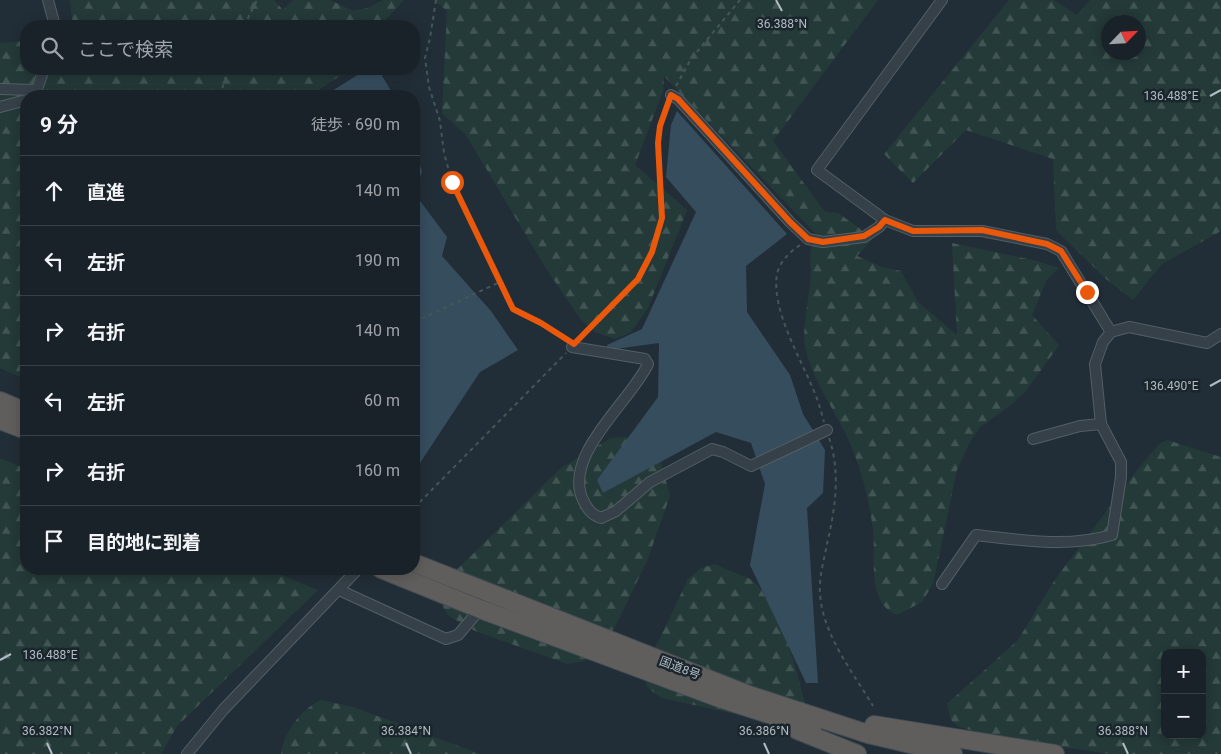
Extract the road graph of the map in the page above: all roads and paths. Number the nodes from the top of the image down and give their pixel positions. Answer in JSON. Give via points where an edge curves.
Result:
{"nodes":[{"id":1,"x":48,"y":0,"type":"edge"},
{"id":2,"x":257,"y":0,"type":"edge"},
{"id":3,"x":436,"y":0,"type":"edge"},
{"id":4,"x":740,"y":0,"type":"edge"},
{"id":5,"x":942,"y":0,"type":"edge"},
{"id":6,"x":53,"y":20,"type":"edge"},
{"id":7,"x":247,"y":20,"type":"edge"},
{"id":8,"x":42,"y":75,"type":"edge"},
{"id":9,"x":226,"y":75,"type":"edge"},
{"id":10,"x":0,"y":89,"type":"edge"},
{"id":11,"x":37,"y":90,"type":"edge"},
{"id":12,"x":222,"y":90,"type":"edge"},
{"id":13,"x":20,"y":91,"type":"edge"},
{"id":14,"x":671,"y":95,"type":"junction"},
{"id":15,"x":20,"y":102,"type":"edge"},
{"id":16,"x":0,"y":107,"type":"edge"},
{"id":17,"x":885,"y":220,"type":"junction"},
{"id":18,"x":808,"y":239,"type":"junction"},
{"id":19,"x":500,"y":282,"type":"junction"},
{"id":20,"x":420,"y":319,"type":"edge"},
{"id":21,"x":1111,"y":332,"type":"junction"},
{"id":22,"x":1221,"y":334,"type":"edge"},
{"id":23,"x":573,"y":346,"type":"junction"},
{"id":24,"x":0,"y":401,"type":"edge"},
{"id":25,"x":20,"y":409,"type":"edge"},
{"id":26,"x":0,"y":420,"type":"edge"},
{"id":27,"x":1101,"y":424,"type":"junction"},
{"id":28,"x":20,"y":428,"type":"edge"},
{"id":29,"x":823,"y":431,"type":"junction"},
{"id":30,"x":1033,"y":439,"type":"dead end"},
{"id":31,"x":420,"y":502,"type":"edge"},
{"id":32,"x":420,"y":565,"type":"edge"},
{"id":33,"x":352,"y":575,"type":"edge"},
{"id":34,"x":396,"y":575,"type":"edge"},
{"id":35,"x":942,"y":584,"type":"dead end"},
{"id":36,"x":338,"y":590,"type":"junction"},
{"id":37,"x":480,"y":609,"type":"junction"},
{"id":38,"x":750,"y":702,"type":"junction"},
{"id":39,"x":873,"y":706,"type":"dead end"},
{"id":40,"x":187,"y":754,"type":"edge"},
{"id":41,"x":857,"y":754,"type":"edge"},
{"id":42,"x":896,"y":754,"type":"edge"},
{"id":43,"x":953,"y":754,"type":"edge"},
{"id":44,"x":1055,"y":754,"type":"edge"}],
"edges":[{"from":1,"to":6,"type":"street"},
{"from":2,"to":7,"type":"path"},
{"from":3,"to":19,"type":"path","via":[[424,58],[444,153],[452,182]]},
{"from":4,"to":14,"type":"path","via":[[691,59]]},
{"from":5,"to":17,"type":"street","via":[[817,170]]},
{"from":8,"to":11,"type":"street"},
{"from":9,"to":12,"type":"path"},
{"from":10,"to":13,"type":"street"},
{"from":14,"to":18,"type":"street"},
{"from":14,"to":23,"type":"path","via":[[660,126],[662,218],[652,252],[638,279]]},
{"from":15,"to":16,"type":"street"},
{"from":17,"to":18,"type":"street","via":[[864,236],[823,242]]},
{"from":17,"to":21,"type":"street","via":[[913,231],[982,230],[1047,244],[1061,251]]},
{"from":18,"to":29,"type":"path","via":[[787,254],[777,272],[776,292],[783,318],[814,391]]},
{"from":19,"to":20,"type":"path"},
{"from":19,"to":23,"type":"path","via":[[513,309],[541,323]]},
{"from":21,"to":22,"type":"street","via":[[1129,327],[1207,343]]},
{"from":21,"to":27,"type":"street","via":[[1103,342],[1095,364]]},
{"from":23,"to":29,"type":"street","via":[[644,359],[648,364],[595,439],[580,472],[580,494],[588,510],[601,518],[616,511],[650,482],[712,449],[751,466]]},
{"from":23,"to":31,"type":"path"},
{"from":24,"to":25,"type":"highway"},
{"from":26,"to":28,"type":"highway"},
{"from":27,"to":30,"type":"street","via":[[1080,426]]},
{"from":27,"to":35,"type":"street","via":[[1121,462],[1112,535],[1040,543],[976,535]]},
{"from":29,"to":39,"type":"path","via":[[833,448],[836,478],[820,600],[828,628]]},
{"from":32,"to":38,"type":"highway","name":"国道8号"},
{"from":33,"to":36,"type":"street"},
{"from":34,"to":37,"type":"highway","name":"国道8号"},
{"from":36,"to":37,"type":"street","via":[[446,639],[458,634]]},
{"from":36,"to":40,"type":"street","via":[[223,710]]},
{"from":37,"to":38,"type":"highway","name":"国道8号"},
{"from":38,"to":41,"type":"highway"},
{"from":38,"to":42,"type":"highway","name":"国道8号"},
{"from":38,"to":43,"type":"highway","name":"国道8号"},
{"from":38,"to":44,"type":"highway"}]}
